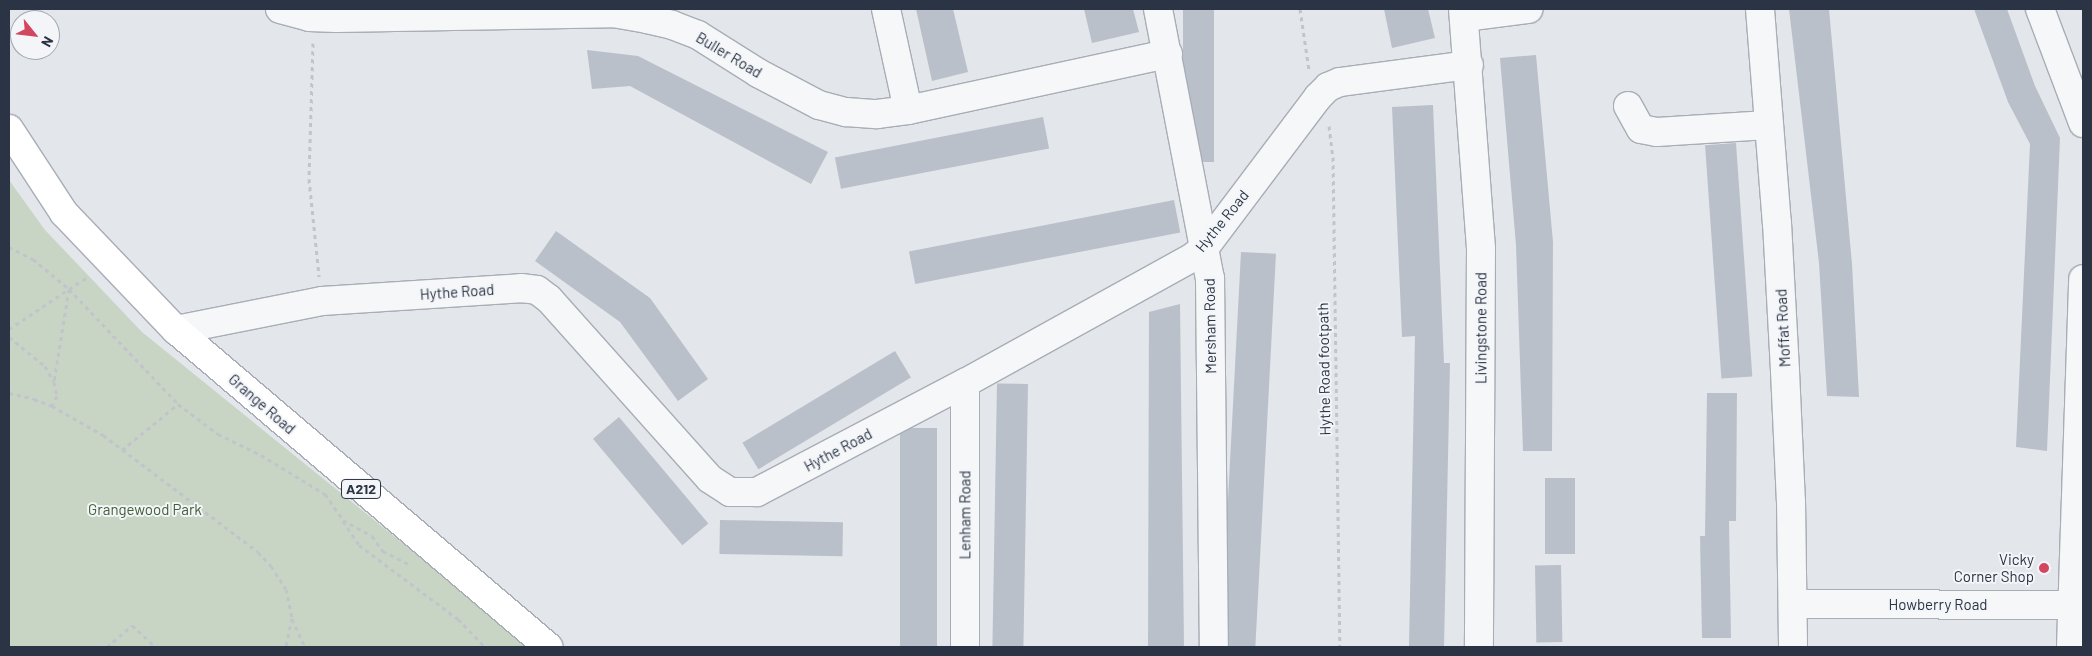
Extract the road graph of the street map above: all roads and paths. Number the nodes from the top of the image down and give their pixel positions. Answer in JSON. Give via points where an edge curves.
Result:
{"nodes":[{"id":1,"x":280,"y":9,"type":"edge"},
{"id":2,"x":886,"y":9,"type":"edge"},
{"id":3,"x":1158,"y":9,"type":"edge"},
{"id":4,"x":1300,"y":9,"type":"edge"},
{"id":5,"x":1528,"y":9,"type":"edge"},
{"id":6,"x":1760,"y":9,"type":"edge"},
{"id":7,"x":2040,"y":9,"type":"edge"},
{"id":8,"x":612,"y":11,"type":"edge"},
{"id":9,"x":1464,"y":13,"type":"edge"},
{"id":10,"x":328,"y":15,"type":"edge"},
{"id":11,"x":1168,"y":54,"type":"junction"},
{"id":12,"x":1469,"y":65,"type":"junction"},
{"id":13,"x":1322,"y":92,"type":"junction"},
{"id":14,"x":1628,"y":106,"type":"dead end"},
{"id":15,"x":908,"y":110,"type":"junction"},
{"id":16,"x":2083,"y":123,"type":"edge"},
{"id":17,"x":1768,"y":125,"type":"junction"},
{"id":18,"x":9,"y":129,"type":"edge"},
{"id":19,"x":9,"y":247,"type":"edge"},
{"id":20,"x":1205,"y":247,"type":"junction"},
{"id":21,"x":2083,"y":279,"type":"edge"},
{"id":22,"x":68,"y":289,"type":"junction"},
{"id":23,"x":322,"y":301,"type":"junction"},
{"id":24,"x":2082,"y":322,"type":"edge"},
{"id":25,"x":9,"y":329,"type":"edge"},
{"id":26,"x":176,"y":330,"type":"junction"},
{"id":27,"x":9,"y":337,"type":"edge"},
{"id":28,"x":54,"y":382,"type":"junction"},
{"id":29,"x":965,"y":384,"type":"junction"},
{"id":30,"x":9,"y":393,"type":"edge"},
{"id":31,"x":178,"y":404,"type":"junction"},
{"id":32,"x":52,"y":406,"type":"junction"},
{"id":33,"x":122,"y":450,"type":"junction"},
{"id":34,"x":343,"y":520,"type":"junction"},
{"id":35,"x":416,"y":568,"type":"dead end"},
{"id":36,"x":1792,"y":604,"type":"junction"},
{"id":37,"x":2078,"y":605,"type":"edge"},
{"id":38,"x":292,"y":618,"type":"junction"},
{"id":39,"x":108,"y":647,"type":"edge"},
{"id":40,"x":156,"y":647,"type":"edge"},
{"id":41,"x":286,"y":647,"type":"edge"},
{"id":42,"x":304,"y":647,"type":"edge"},
{"id":43,"x":485,"y":647,"type":"edge"},
{"id":44,"x":548,"y":647,"type":"edge"},
{"id":45,"x":965,"y":647,"type":"edge"},
{"id":46,"x":1214,"y":647,"type":"edge"},
{"id":47,"x":1340,"y":647,"type":"edge"},
{"id":48,"x":1479,"y":647,"type":"edge"},
{"id":49,"x":1793,"y":647,"type":"edge"},
{"id":50,"x":2071,"y":647,"type":"edge"}],
"edges":[{"from":1,"to":10,"type":"street","name":"Buller Road"},
{"from":2,"to":15,"type":"street"},
{"from":3,"to":11,"type":"street","name":"Mersham Road"},
{"from":4,"to":13,"type":"path","name":"Hythe Road footpath","via":[[1308,68]]},
{"from":5,"to":9,"type":"street"},
{"from":6,"to":17,"type":"street","name":"Moffat Road"},
{"from":7,"to":16,"type":"street"},
{"from":8,"to":10,"type":"street","name":"Buller Road"},
{"from":8,"to":15,"type":"street","name":"Buller Road","via":[[672,24],[698,35],[758,73],[819,104],[846,112],[877,114]]},
{"from":9,"to":12,"type":"street","name":"Livingstone Road"},
{"from":10,"to":23,"type":"path","via":[[309,179]]},
{"from":11,"to":15,"type":"street","name":"Buller Road"},
{"from":11,"to":20,"type":"street","name":"Mersham Road"},
{"from":12,"to":13,"type":"street","name":"Hythe Road","via":[[1340,82]]},
{"from":12,"to":48,"type":"street","name":"Livingstone Road","via":[[1481,249]]},
{"from":13,"to":20,"type":"street","name":"Hythe Road"},
{"from":13,"to":47,"type":"path","name":"Hythe Road footpath","via":[[1327,104],[1332,157]]},
{"from":14,"to":17,"type":"street","via":[[1641,129],[1657,132]]},
{"from":17,"to":36,"type":"street","name":"Moffat Road","via":[[1785,371]]},
{"from":18,"to":26,"type":"main road","name":"Grange Road","number":"A212","via":[[64,213]]},
{"from":19,"to":22,"type":"path","via":[[33,259]]},
{"from":20,"to":29,"type":"street","name":"Hythe Road","via":[[1175,268]]},
{"from":20,"to":46,"type":"street","name":"Mersham Road","via":[[1210,278]]},
{"from":21,"to":24,"type":"street"},
{"from":22,"to":25,"type":"path"},
{"from":22,"to":28,"type":"path"},
{"from":22,"to":31,"type":"path"},
{"from":23,"to":26,"type":"street","name":"Hythe Road"},
{"from":23,"to":29,"type":"street","name":"Hythe Road","via":[[521,288],[537,290],[550,299],[710,479],[730,492],[758,492]]},
{"from":24,"to":37,"type":"street"},
{"from":26,"to":44,"type":"main road","name":"Grange Road","number":"A212"},
{"from":27,"to":28,"type":"path","via":[[45,366]]},
{"from":28,"to":32,"type":"path","via":[[57,396]]},
{"from":29,"to":45,"type":"street","name":"Lenham Road"},
{"from":30,"to":32,"type":"path"},
{"from":31,"to":33,"type":"path"},
{"from":31,"to":34,"type":"path","via":[[218,434],[261,455],[325,494]]},
{"from":32,"to":33,"type":"path"},
{"from":33,"to":38,"type":"path","via":[[258,552],[286,589]]},
{"from":34,"to":35,"type":"path","via":[[372,536],[383,551]]},
{"from":34,"to":43,"type":"path","via":[[360,545],[458,619]]},
{"from":36,"to":37,"type":"street","name":"Howberry Road"},
{"from":36,"to":49,"type":"street","name":"Moffat Road"},
{"from":37,"to":50,"type":"street"},
{"from":38,"to":41,"type":"path"},
{"from":38,"to":42,"type":"path"},
{"from":39,"to":40,"type":"path","via":[[132,625]]}]}
